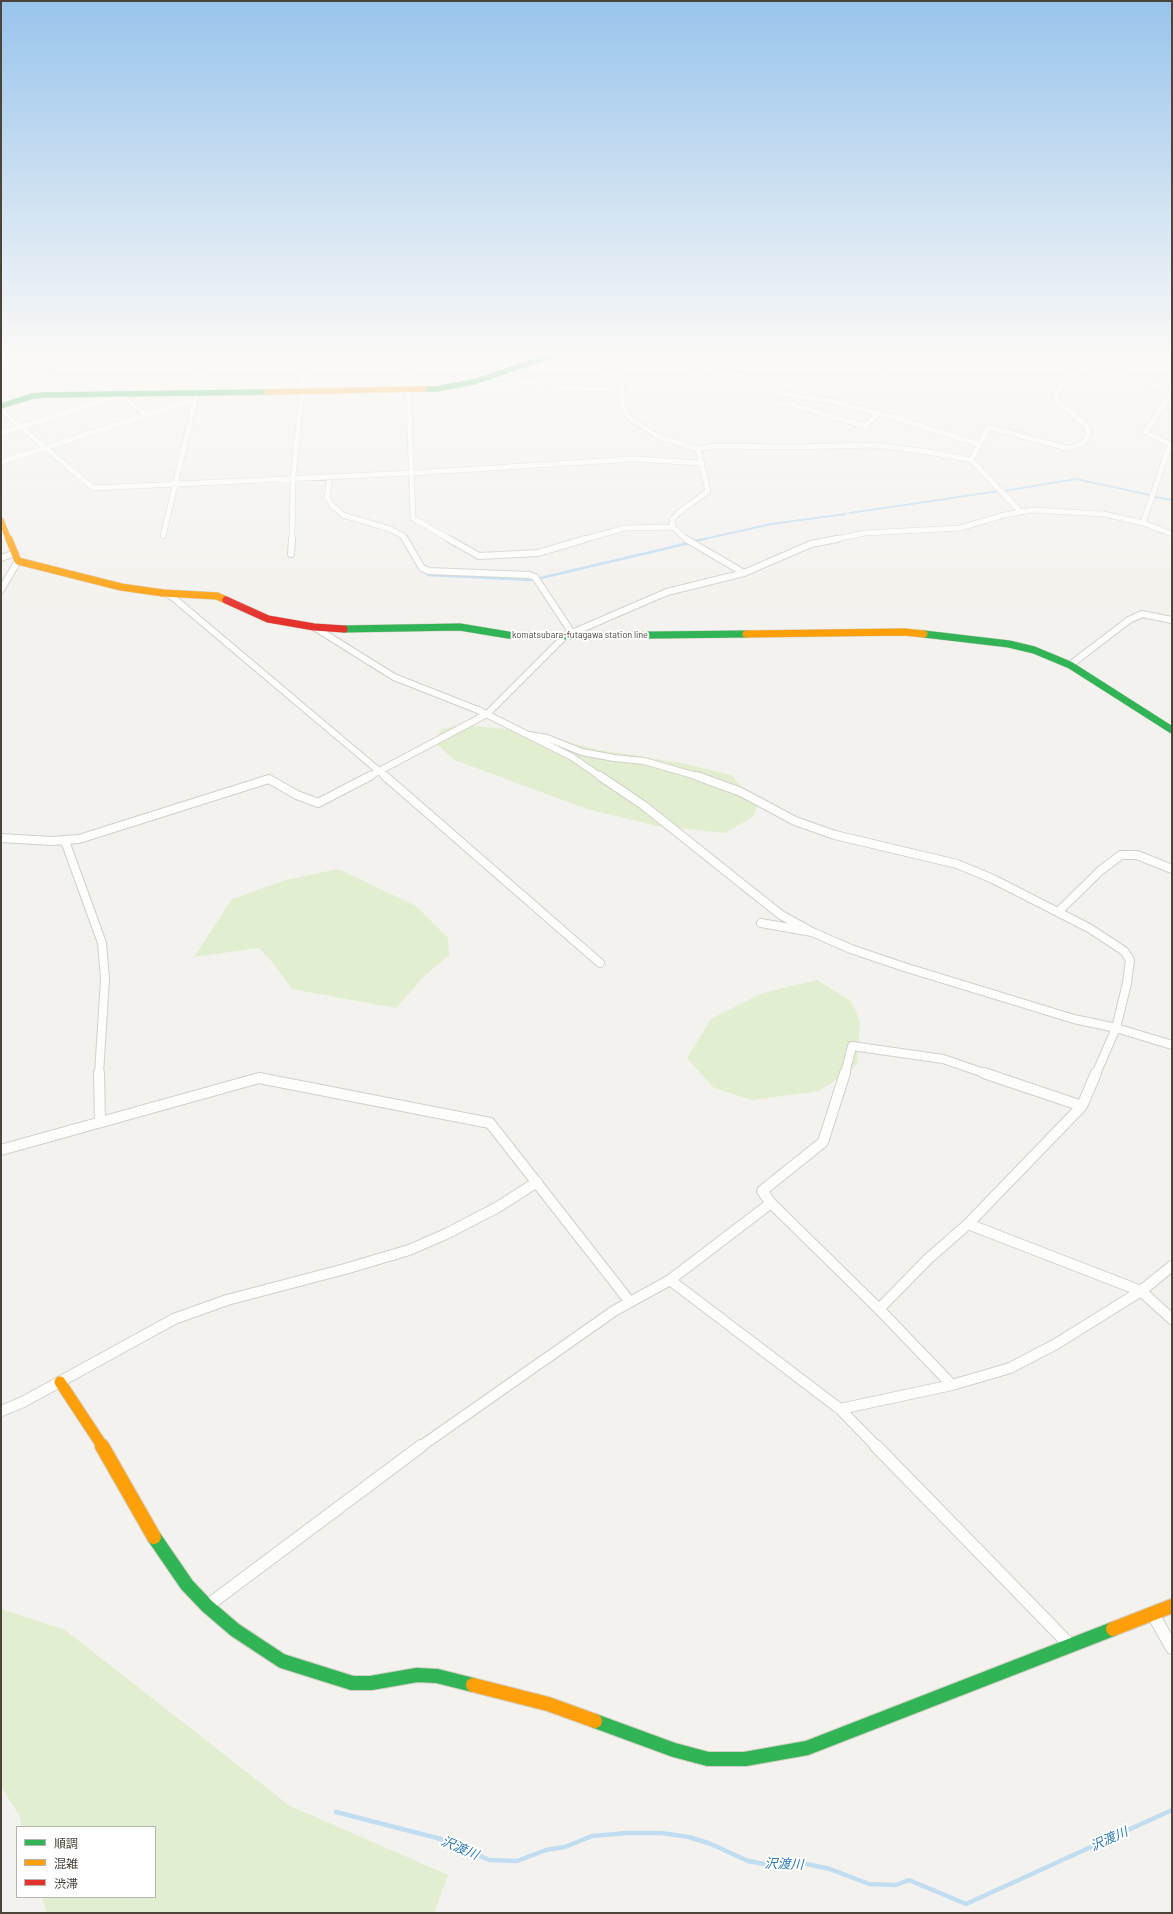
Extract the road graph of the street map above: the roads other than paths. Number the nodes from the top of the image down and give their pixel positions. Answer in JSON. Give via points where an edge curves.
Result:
{"nodes":[{"id":1,"x":37,"y":439,"type":"edge"},
{"id":2,"x":70,"y":439,"type":"edge"},
{"id":3,"x":185,"y":439,"type":"edge"},
{"id":4,"x":297,"y":439,"type":"edge"},
{"id":5,"x":411,"y":439,"type":"edge"},
{"id":6,"x":668,"y":439,"type":"edge"},
{"id":7,"x":963,"y":439,"type":"edge"},
{"id":8,"x":982,"y":439,"type":"edge"},
{"id":9,"x":1032,"y":439,"type":"edge"},
{"id":10,"x":1085,"y":439,"type":"edge"},
{"id":11,"x":1160,"y":439,"type":"edge"},
{"id":12,"x":979,"y":444,"type":"junction"},
{"id":13,"x":46,"y":447,"type":"junction"},
{"id":14,"x":698,"y":448,"type":"junction"},
{"id":15,"x":971,"y":460,"type":"junction"},
{"id":16,"x":1,"y":462,"type":"edge"},
{"id":17,"x":702,"y":463,"type":"junction"},
{"id":18,"x":412,"y":473,"type":"junction"},
{"id":19,"x":330,"y":476,"type":"junction"},
{"id":20,"x":293,"y":477,"type":"junction"},
{"id":21,"x":175,"y":485,"type":"junction"},
{"id":22,"x":1020,"y":511,"type":"junction"},
{"id":23,"x":1,"y":520,"type":"edge"},
{"id":24,"x":1143,"y":523,"type":"junction"},
{"id":25,"x":673,"y":527,"type":"junction"},
{"id":26,"x":1172,"y":534,"type":"edge"},
{"id":27,"x":164,"y":536,"type":"dead end"},
{"id":28,"x":291,"y":554,"type":"dead end"},
{"id":29,"x":17,"y":557,"type":"junction"},
{"id":30,"x":1,"y":558,"type":"edge"},
{"id":31,"x":744,"y":574,"type":"junction"},
{"id":32,"x":1,"y":590,"type":"edge"},
{"id":33,"x":163,"y":593,"type":"junction"},
{"id":34,"x":1172,"y":620,"type":"edge"},
{"id":35,"x":314,"y":627,"type":"junction"},
{"id":36,"x":569,"y":635,"type":"junction"},
{"id":37,"x":1070,"y":665,"type":"junction"},
{"id":38,"x":486,"y":714,"type":"junction"},
{"id":39,"x":1172,"y":730,"type":"edge"},
{"id":40,"x":529,"y":735,"type":"junction"},
{"id":41,"x":380,"y":771,"type":"junction"},
{"id":42,"x":1,"y":838,"type":"edge"},
{"id":43,"x":65,"y":841,"type":"junction"},
{"id":44,"x":1172,"y":869,"type":"edge"},
{"id":45,"x":1059,"y":911,"type":"junction"},
{"id":46,"x":762,"y":923,"type":"dead end"},
{"id":47,"x":812,"y":932,"type":"junction"},
{"id":48,"x":600,"y":962,"type":"dead end"},
{"id":49,"x":1116,"y":1028,"type":"junction"},
{"id":50,"x":1172,"y":1045,"type":"edge"},
{"id":51,"x":1082,"y":1106,"type":"junction"},
{"id":52,"x":100,"y":1120,"type":"junction"},
{"id":53,"x":1,"y":1150,"type":"edge"},
{"id":54,"x":537,"y":1182,"type":"junction"},
{"id":55,"x":771,"y":1203,"type":"junction"},
{"id":56,"x":968,"y":1224,"type":"junction"},
{"id":57,"x":1172,"y":1266,"type":"edge"},
{"id":58,"x":670,"y":1280,"type":"junction"},
{"id":59,"x":1141,"y":1291,"type":"junction"},
{"id":60,"x":630,"y":1302,"type":"junction"},
{"id":61,"x":879,"y":1309,"type":"junction"},
{"id":62,"x":1172,"y":1319,"type":"edge"},
{"id":63,"x":60,"y":1382,"type":"junction"},
{"id":64,"x":952,"y":1385,"type":"junction"},
{"id":65,"x":840,"y":1409,"type":"junction"},
{"id":66,"x":1,"y":1411,"type":"edge"},
{"id":67,"x":207,"y":1606,"type":"junction"},
{"id":68,"x":1172,"y":1606,"type":"edge"},
{"id":69,"x":1153,"y":1614,"type":"junction"},
{"id":70,"x":1070,"y":1645,"type":"junction"},
{"id":71,"x":1172,"y":1648,"type":"edge"}],
"edges":[{"from":1,"to":13,"type":"street"},
{"from":2,"to":13,"type":"street"},
{"from":3,"to":21,"type":"street"},
{"from":4,"to":20,"type":"street"},
{"from":5,"to":18,"type":"street"},
{"from":6,"to":14,"type":"street"},
{"from":7,"to":12,"type":"street"},
{"from":8,"to":12,"type":"street"},
{"from":9,"to":10,"type":"street","via":[[1066,448],[1077,446]]},
{"from":11,"to":24,"type":"street","via":[[1170,444]]},
{"from":12,"to":15,"type":"street"},
{"from":13,"to":16,"type":"street"},
{"from":13,"to":21,"type":"street","via":[[90,488]]},
{"from":14,"to":15,"type":"street","via":[[880,445]]},
{"from":14,"to":17,"type":"street"},
{"from":15,"to":22,"type":"street"},
{"from":17,"to":18,"type":"street","via":[[633,459]]},
{"from":17,"to":25,"type":"street","via":[[708,491],[677,514],[672,520]]},
{"from":18,"to":19,"type":"street"},
{"from":18,"to":25,"type":"street","via":[[413,518],[479,556],[538,553],[625,528]]},
{"from":19,"to":20,"type":"street"},
{"from":19,"to":36,"type":"street","via":[[327,497],[333,506],[343,515],[390,529],[403,536],[422,568],[429,571],[535,577]]},
{"from":20,"to":21,"type":"street"},
{"from":20,"to":28,"type":"street"},
{"from":21,"to":27,"type":"street"},
{"from":22,"to":24,"type":"street","via":[[1097,514]]},
{"from":22,"to":31,"type":"street","via":[[960,528],[892,531],[838,538],[797,549]]},
{"from":23,"to":29,"type":"street"},
{"from":24,"to":26,"type":"street"},
{"from":25,"to":31,"type":"street","via":[[687,540]]},
{"from":29,"to":30,"type":"street"},
{"from":29,"to":32,"type":"street"},
{"from":29,"to":33,"type":"street","name":"komatsubara-futagawa station line","via":[[121,587]]},
{"from":31,"to":36,"type":"street","via":[[667,592]]},
{"from":33,"to":35,"type":"street","name":"komatsubara-futagawa station line","via":[[217,596],[268,619]]},
{"from":33,"to":41,"type":"street","via":[[170,595]]},
{"from":34,"to":37,"type":"street","via":[[1142,614],[1129,620]]},
{"from":35,"to":36,"type":"street","name":"komatsubara-futagawa station line","via":[[354,630],[460,627],[508,635]]},
{"from":35,"to":38,"type":"street","via":[[394,677]]},
{"from":36,"to":37,"type":"street","name":"komatsubara-futagawa station line","via":[[904,632],[1009,644],[1034,650]]},
{"from":36,"to":38,"type":"street"},
{"from":37,"to":39,"type":"street","name":"komatsubara-futagawa station line"},
{"from":38,"to":40,"type":"street"},
{"from":38,"to":41,"type":"street"},
{"from":40,"to":45,"type":"street","via":[[547,738],[582,752],[644,761],[717,782],[742,792],[795,821],[855,841],[957,864]]},
{"from":40,"to":47,"type":"street","via":[[572,757],[643,805],[781,915]]},
{"from":41,"to":43,"type":"street","via":[[318,803],[297,795],[269,779],[79,839]]},
{"from":41,"to":48,"type":"street"},
{"from":42,"to":43,"type":"street"},
{"from":43,"to":52,"type":"street","via":[[102,943],[105,979],[99,1078]]},
{"from":44,"to":45,"type":"street","via":[[1136,855],[1121,855],[1101,870]]},
{"from":45,"to":49,"type":"street","via":[[1124,951],[1130,960]]},
{"from":46,"to":47,"type":"street"},
{"from":47,"to":49,"type":"street","via":[[904,967],[1074,1019]]},
{"from":49,"to":50,"type":"street"},
{"from":49,"to":51,"type":"street"},
{"from":51,"to":55,"type":"street","via":[[943,1059],[852,1046],[823,1142],[762,1191]]},
{"from":51,"to":56,"type":"street"},
{"from":52,"to":53,"type":"street"},
{"from":52,"to":54,"type":"street","via":[[259,1078],[490,1123]]},
{"from":54,"to":60,"type":"street"},
{"from":54,"to":63,"type":"street","via":[[498,1207],[409,1250],[345,1270],[227,1300],[174,1319]]},
{"from":55,"to":58,"type":"street"},
{"from":55,"to":61,"type":"street"},
{"from":56,"to":59,"type":"street"},
{"from":56,"to":61,"type":"street","via":[[928,1259]]},
{"from":57,"to":59,"type":"street"},
{"from":58,"to":60,"type":"street"},
{"from":58,"to":65,"type":"street"},
{"from":59,"to":62,"type":"street"},
{"from":59,"to":64,"type":"street","via":[[1056,1344],[1010,1368]]},
{"from":60,"to":67,"type":"street","via":[[555,1351],[411,1453]]},
{"from":61,"to":64,"type":"street"},
{"from":63,"to":66,"type":"street"},
{"from":63,"to":67,"type":"street","via":[[100,1442],[149,1529],[187,1585]]},
{"from":64,"to":65,"type":"street"},
{"from":65,"to":70,"type":"street"},
{"from":67,"to":70,"type":"street","via":[[235,1630],[282,1661],[352,1683],[371,1683],[417,1675],[437,1676],[548,1704],[674,1750],[708,1759],[745,1759],[807,1748]]},
{"from":68,"to":69,"type":"street"},
{"from":69,"to":70,"type":"street"},
{"from":69,"to":71,"type":"street"}]}
